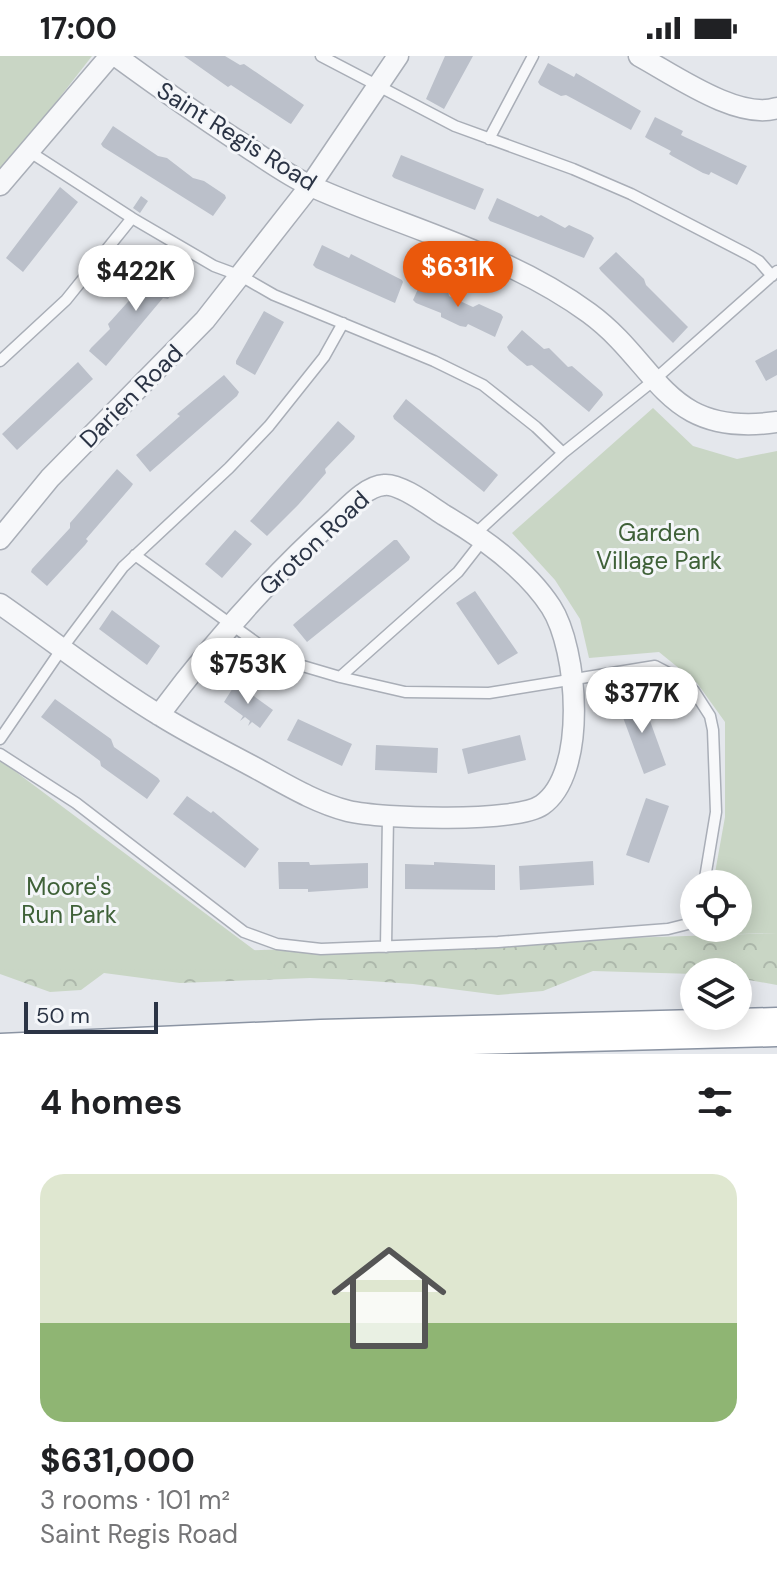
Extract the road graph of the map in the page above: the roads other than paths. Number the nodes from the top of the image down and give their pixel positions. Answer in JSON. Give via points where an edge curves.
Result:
{"nodes":[{"id":1,"x":113,"y":56,"type":"edge"},
{"id":2,"x":321,"y":56,"type":"edge"},
{"id":3,"x":398,"y":56,"type":"edge"},
{"id":4,"x":533,"y":56,"type":"edge"},
{"id":5,"x":639,"y":56,"type":"edge"},
{"id":6,"x":379,"y":86,"type":"junction"},
{"id":7,"x":777,"y":108,"type":"edge"},
{"id":8,"x":489,"y":139,"type":"junction"},
{"id":9,"x":30,"y":152,"type":"junction"},
{"id":10,"x":0,"y":185,"type":"edge"},
{"id":11,"x":310,"y":186,"type":"junction"},
{"id":12,"x":132,"y":218,"type":"junction"},
{"id":13,"x":774,"y":273,"type":"edge"},
{"id":14,"x":241,"y":276,"type":"junction"},
{"id":15,"x":343,"y":323,"type":"junction"},
{"id":16,"x":0,"y":361,"type":"edge"},
{"id":17,"x":653,"y":381,"type":"junction"},
{"id":18,"x":777,"y":422,"type":"edge"},
{"id":19,"x":563,"y":453,"type":"junction"},
{"id":20,"x":479,"y":537,"type":"junction"},
{"id":21,"x":0,"y":539,"type":"edge"},
{"id":22,"x":135,"y":555,"type":"junction"},
{"id":23,"x":0,"y":604,"type":"edge"},
{"id":24,"x":229,"y":625,"type":"junction"},
{"id":25,"x":63,"y":647,"type":"junction"},
{"id":26,"x":340,"y":677,"type":"junction"},
{"id":27,"x":570,"y":679,"type":"junction"},
{"id":28,"x":159,"y":715,"type":"junction"},
{"id":29,"x":0,"y":739,"type":"edge"},
{"id":30,"x":0,"y":754,"type":"edge"},
{"id":31,"x":388,"y":816,"type":"junction"},
{"id":32,"x":706,"y":870,"type":"edge"},
{"id":33,"x":680,"y":926,"type":"edge"},
{"id":34,"x":386,"y":947,"type":"junction"},
{"id":35,"x":777,"y":1027,"type":"edge"},
{"id":36,"x":777,"y":1042,"type":"edge"},
{"id":37,"x":0,"y":1053,"type":"edge"},
{"id":38,"x":407,"y":1054,"type":"edge"}],
"edges":[{"from":1,"to":9,"type":"street"},
{"from":1,"to":11,"type":"street","name":"Saint Regis Road"},
{"from":2,"to":6,"type":"lane"},
{"from":3,"to":6,"type":"street","name":"Darien Road"},
{"from":4,"to":8,"type":"lane"},
{"from":5,"to":7,"type":"street","via":[[736,107],[754,112]]},
{"from":6,"to":8,"type":"lane"},
{"from":6,"to":11,"type":"street","name":"Darien Road"},
{"from":8,"to":13,"type":"lane","via":[[631,194]]},
{"from":9,"to":10,"type":"street"},
{"from":9,"to":12,"type":"lane"},
{"from":11,"to":14,"type":"street","name":"Darien Road"},
{"from":11,"to":17,"type":"street","name":"Saint Regis Road","via":[[545,284],[593,316]]},
{"from":12,"to":14,"type":"lane"},
{"from":12,"to":16,"type":"lane","via":[[66,300]]},
{"from":13,"to":17,"type":"lane"},
{"from":14,"to":15,"type":"lane"},
{"from":14,"to":21,"type":"street","name":"Darien Road","via":[[176,352],[50,478]]},
{"from":15,"to":19,"type":"lane","via":[[483,385]]},
{"from":15,"to":22,"type":"lane","via":[[324,357],[269,426]]},
{"from":17,"to":18,"type":"street","name":"Saint Regis Road","via":[[685,409],[714,419]]},
{"from":17,"to":19,"type":"lane"},
{"from":19,"to":20,"type":"lane"},
{"from":20,"to":24,"type":"street","name":"Groton Road","via":[[393,485],[380,485],[309,542]]},
{"from":20,"to":26,"type":"lane","via":[[458,572]]},
{"from":20,"to":27,"type":"street","via":[[550,606]]},
{"from":22,"to":24,"type":"lane"},
{"from":22,"to":25,"type":"lane"},
{"from":23,"to":25,"type":"street"},
{"from":24,"to":26,"type":"lane","via":[[279,659]]},
{"from":24,"to":28,"type":"street","name":"Groton Road"},
{"from":25,"to":28,"type":"street"},
{"from":25,"to":29,"type":"lane"},
{"from":26,"to":27,"type":"lane","via":[[437,694],[489,693]]},
{"from":27,"to":31,"type":"street","via":[[573,733],[554,795],[531,811]]},
{"from":27,"to":32,"type":"lane","via":[[655,666],[667,669],[699,697],[710,716],[717,779]]},
{"from":28,"to":31,"type":"street","via":[[309,797],[347,811]]},
{"from":30,"to":34,"type":"lane","via":[[76,803],[244,932],[277,944],[321,949]]},
{"from":31,"to":34,"type":"lane"},
{"from":33,"to":34,"type":"lane"},
{"from":35,"to":37,"type":"highway"},
{"from":36,"to":38,"type":"highway"}]}
